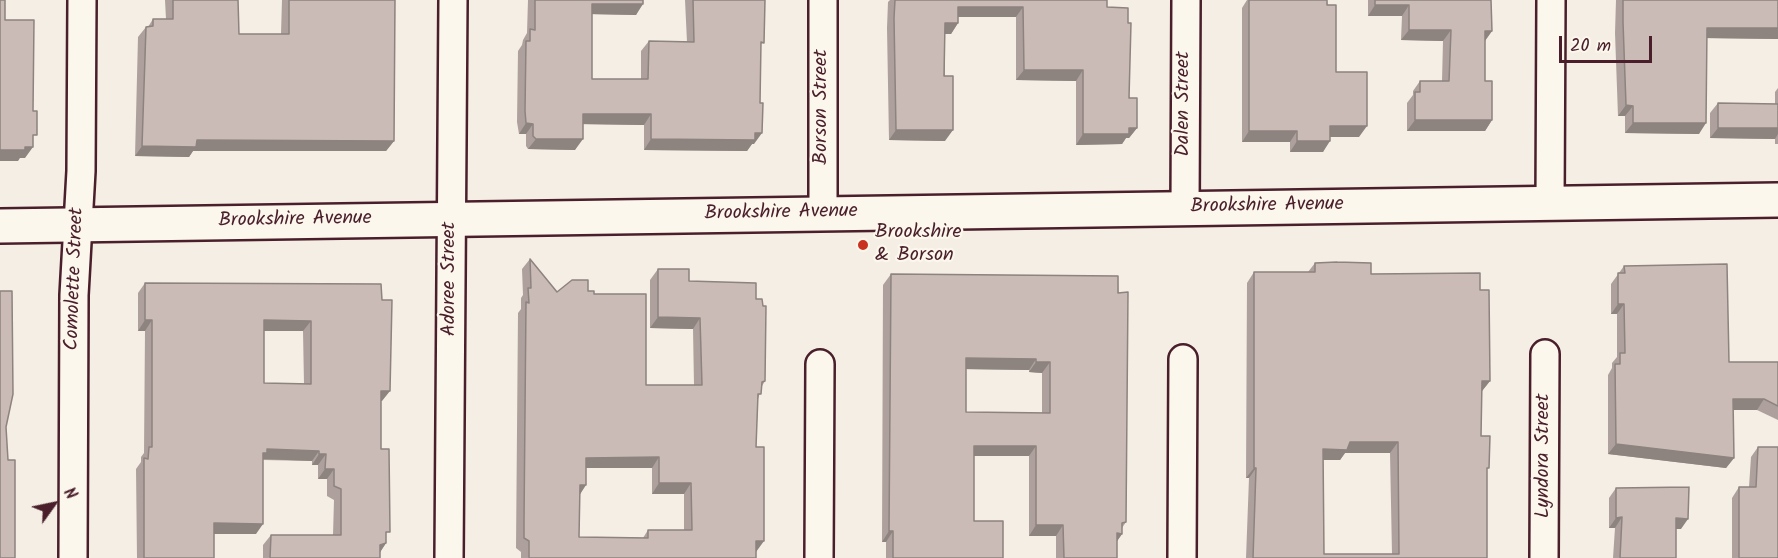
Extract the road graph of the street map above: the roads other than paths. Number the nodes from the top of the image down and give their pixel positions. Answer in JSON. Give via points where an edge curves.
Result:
{"nodes":[{"id":1,"x":82,"y":0,"type":"edge"},
{"id":2,"x":453,"y":0,"type":"edge"},
{"id":3,"x":823,"y":0,"type":"edge"},
{"id":4,"x":1186,"y":0,"type":"edge"},
{"id":5,"x":1551,"y":0,"type":"edge"},
{"id":6,"x":1778,"y":200,"type":"edge"},
{"id":7,"x":1550,"y":204,"type":"junction"},
{"id":8,"x":1185,"y":208,"type":"junction"},
{"id":9,"x":823,"y":214,"type":"junction"},
{"id":10,"x":451,"y":218,"type":"junction"},
{"id":11,"x":77,"y":225,"type":"junction"},
{"id":12,"x":0,"y":226,"type":"edge"},
{"id":13,"x":1545,"y":354,"type":"dead end"},
{"id":14,"x":1183,"y":359,"type":"dead end"},
{"id":15,"x":820,"y":364,"type":"dead end"},
{"id":16,"x":73,"y":558,"type":"edge"},
{"id":17,"x":449,"y":558,"type":"edge"},
{"id":18,"x":819,"y":558,"type":"edge"},
{"id":19,"x":1182,"y":558,"type":"edge"},
{"id":20,"x":1544,"y":558,"type":"edge"}],
"edges":[{"from":1,"to":11,"type":"street","name":"Comolette Street"},
{"from":2,"to":10,"type":"street","name":"Adoree Street"},
{"from":3,"to":9,"type":"street","name":"Borson Street"},
{"from":4,"to":8,"type":"street","name":"Dalen Street"},
{"from":5,"to":7,"type":"street"},
{"from":6,"to":7,"type":"street","name":"Brookshire Avenue"},
{"from":7,"to":8,"type":"street","name":"Brookshire Avenue"},
{"from":8,"to":9,"type":"street","name":"Brookshire Avenue"},
{"from":9,"to":10,"type":"street","name":"Brookshire Avenue"},
{"from":10,"to":11,"type":"street","name":"Brookshire Avenue"},
{"from":10,"to":17,"type":"street","name":"Adoree Street"},
{"from":11,"to":12,"type":"street","name":"Brookshire Avenue"},
{"from":11,"to":16,"type":"street","name":"Comolette Street"},
{"from":13,"to":20,"type":"street","name":"Lyndora Street"},
{"from":14,"to":19,"type":"street"},
{"from":15,"to":18,"type":"street"}]}
